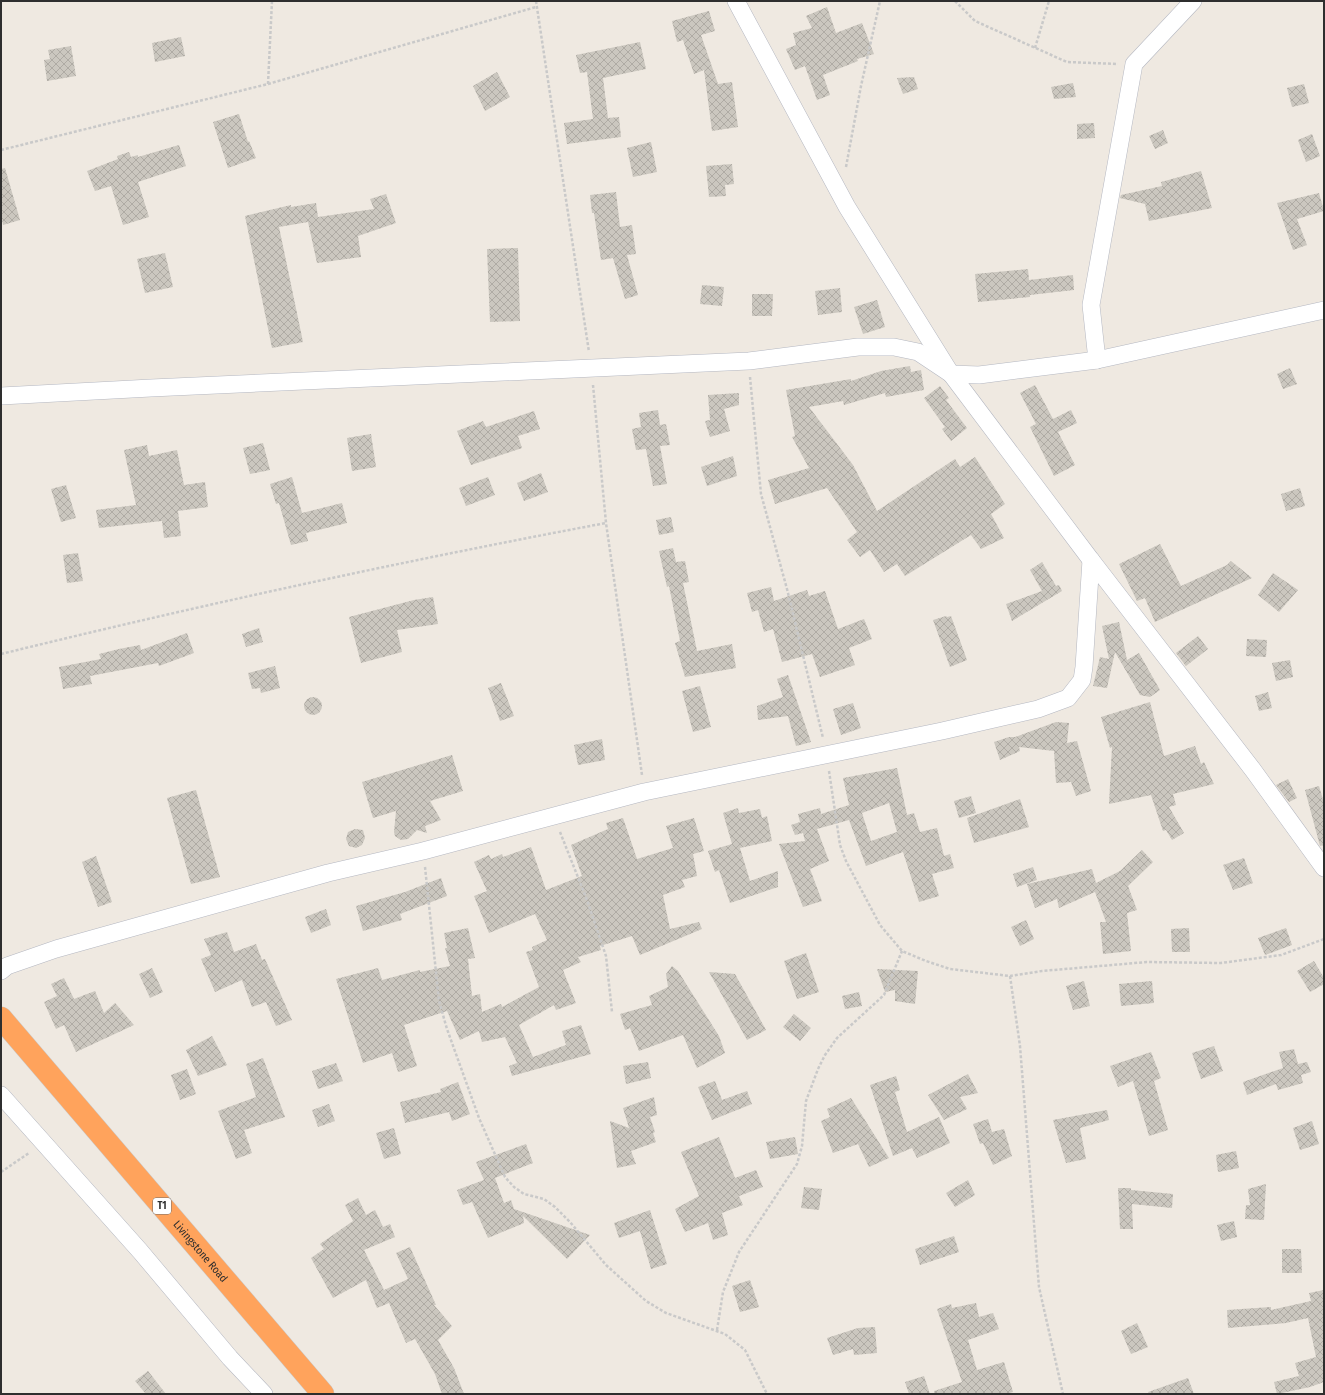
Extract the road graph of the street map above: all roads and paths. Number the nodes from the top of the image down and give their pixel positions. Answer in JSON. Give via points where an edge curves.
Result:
{"nodes":[{"id":1,"x":272,"y":1,"type":"edge"},
{"id":2,"x":536,"y":1,"type":"edge"},
{"id":3,"x":736,"y":1,"type":"edge"},
{"id":4,"x":880,"y":1,"type":"edge"},
{"id":5,"x":955,"y":1,"type":"edge"},
{"id":6,"x":1049,"y":1,"type":"edge"},
{"id":7,"x":1193,"y":1,"type":"edge"},
{"id":8,"x":536,"y":7,"type":"junction"},
{"id":9,"x":1035,"y":48,"type":"junction"},
{"id":10,"x":1134,"y":64,"type":"junction"},
{"id":11,"x":268,"y":84,"type":"junction"},
{"id":12,"x":1,"y":150,"type":"edge"},
{"id":13,"x":846,"y":172,"type":"dead end"},
{"id":14,"x":1324,"y":310,"type":"edge"},
{"id":15,"x":1097,"y":360,"type":"junction"},
{"id":16,"x":749,"y":361,"type":"junction"},
{"id":17,"x":591,"y":369,"type":"junction"},
{"id":18,"x":951,"y":374,"type":"junction"},
{"id":19,"x":1,"y":396,"type":"edge"},
{"id":20,"x":606,"y":523,"type":"junction"},
{"id":21,"x":1091,"y":560,"type":"junction"},
{"id":22,"x":1,"y":654,"type":"edge"},
{"id":23,"x":827,"y":753,"type":"junction"},
{"id":24,"x":644,"y":792,"type":"junction"},
{"id":25,"x":554,"y":817,"type":"junction"},
{"id":26,"x":423,"y":851,"type":"junction"},
{"id":27,"x":1324,"y":868,"type":"edge"},
{"id":28,"x":1324,"y":939,"type":"edge"},
{"id":29,"x":902,"y":951,"type":"junction"},
{"id":30,"x":1,"y":971,"type":"edge"},
{"id":31,"x":1010,"y":976,"type":"junction"},
{"id":32,"x":612,"y":1012,"type":"dead end"},
{"id":33,"x":1,"y":1018,"type":"edge"},
{"id":34,"x":1,"y":1095,"type":"edge"},
{"id":35,"x":45,"y":1143,"type":"junction"},
{"id":36,"x":1,"y":1172,"type":"edge"},
{"id":37,"x":717,"y":1330,"type":"junction"},
{"id":38,"x":264,"y":1394,"type":"edge"},
{"id":39,"x":323,"y":1394,"type":"edge"},
{"id":40,"x":767,"y":1394,"type":"edge"},
{"id":41,"x":1063,"y":1394,"type":"edge"}],
"edges":[{"from":1,"to":11,"type":"path"},
{"from":2,"to":8,"type":"path"},
{"from":3,"to":18,"type":"street","via":[[847,207]]},
{"from":4,"to":13,"type":"path","via":[[854,120]]},
{"from":5,"to":9,"type":"path","via":[[975,21]]},
{"from":6,"to":9,"type":"path"},
{"from":7,"to":10,"type":"street","via":[[1178,14]]},
{"from":8,"to":11,"type":"path"},
{"from":8,"to":17,"type":"path"},
{"from":9,"to":10,"type":"path","via":[[1067,62]]},
{"from":10,"to":15,"type":"street","via":[[1091,306]]},
{"from":11,"to":12,"type":"path"},
{"from":14,"to":15,"type":"street"},
{"from":15,"to":18,"type":"street","via":[[979,375]]},
{"from":16,"to":17,"type":"street"},
{"from":16,"to":18,"type":"street","via":[[858,347],[894,347],[918,352]]},
{"from":16,"to":23,"type":"path","via":[[761,494]]},
{"from":17,"to":19,"type":"street"},
{"from":17,"to":20,"type":"path"},
{"from":18,"to":21,"type":"street"},
{"from":20,"to":22,"type":"path","via":[[487,545],[297,586]]},
{"from":20,"to":24,"type":"path"},
{"from":21,"to":23,"type":"street","via":[[1082,680],[1068,698],[1038,709],[942,731]]},
{"from":21,"to":27,"type":"street","via":[[1253,770]]},
{"from":23,"to":24,"type":"street"},
{"from":23,"to":29,"type":"path","via":[[840,845],[846,861],[880,925]]},
{"from":24,"to":25,"type":"street"},
{"from":25,"to":26,"type":"street"},
{"from":25,"to":32,"type":"path","via":[[606,956]]},
{"from":26,"to":30,"type":"street","via":[[328,873],[94,938],[6,966]]},
{"from":26,"to":37,"type":"path","via":[[439,1001],[478,1118],[505,1177],[524,1194],[544,1199],[555,1207],[606,1265],[646,1301],[666,1313]]},
{"from":28,"to":31,"type":"path","via":[[1281,955],[1221,963],[1147,962]]},
{"from":29,"to":31,"type":"path","via":[[950,969]]},
{"from":29,"to":37,"type":"path","via":[[884,994],[837,1038],[818,1069],[806,1101],[802,1146],[797,1164],[739,1252],[723,1292]]},
{"from":31,"to":41,"type":"path","via":[[1020,1046],[1039,1287]]},
{"from":33,"to":39,"type":"highway","name":"Livingstone Road","number":"T1"},
{"from":34,"to":35,"type":"street"},
{"from":35,"to":36,"type":"path"},
{"from":35,"to":38,"type":"street"},
{"from":37,"to":40,"type":"path","via":[[745,1350]]}]}
